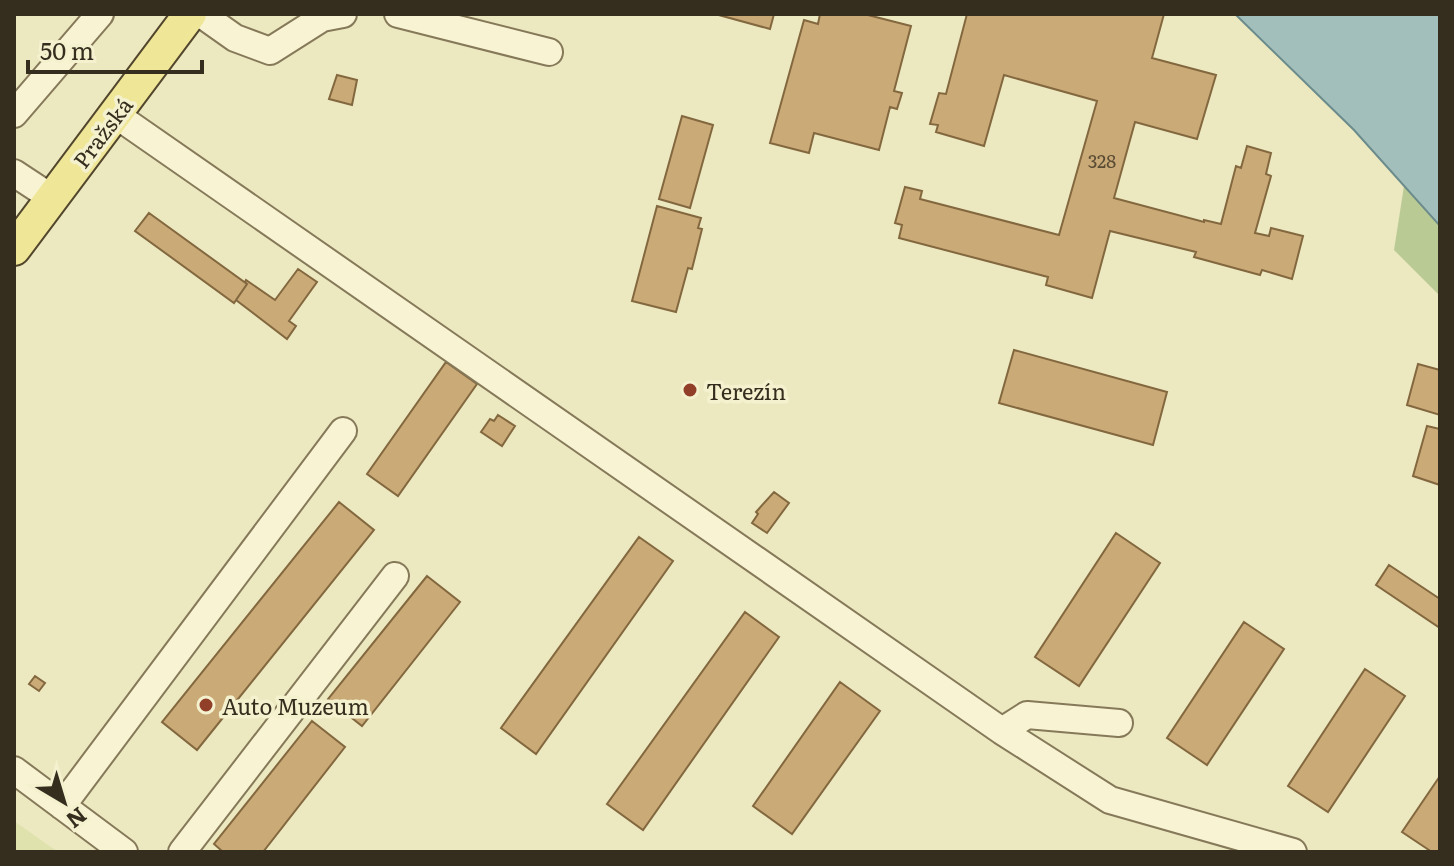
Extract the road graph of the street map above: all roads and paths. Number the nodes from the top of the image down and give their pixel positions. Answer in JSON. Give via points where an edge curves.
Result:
{"nodes":[{"id":1,"x":100,"y":14,"type":"edge"},
{"id":2,"x":190,"y":14,"type":"edge"},
{"id":3,"x":201,"y":14,"type":"edge"},
{"id":4,"x":343,"y":14,"type":"edge"},
{"id":5,"x":398,"y":14,"type":"edge"},
{"id":6,"x":549,"y":52,"type":"dead end"},
{"id":7,"x":14,"y":114,"type":"edge"},
{"id":8,"x":116,"y":115,"type":"junction"},
{"id":9,"x":14,"y":173,"type":"edge"},
{"id":10,"x":52,"y":198,"type":"junction"},
{"id":11,"x":14,"y":249,"type":"edge"},
{"id":12,"x":343,"y":431,"type":"dead end"},
{"id":13,"x":395,"y":576,"type":"dead end"},
{"id":14,"x":1119,"y":723,"type":"dead end"},
{"id":15,"x":1002,"y":731,"type":"junction"},
{"id":16,"x":14,"y":770,"type":"edge"},
{"id":17,"x":62,"y":806,"type":"junction"},
{"id":18,"x":124,"y":852,"type":"edge"},
{"id":19,"x":182,"y":852,"type":"edge"},
{"id":20,"x":1293,"y":852,"type":"edge"}],
"edges":[{"from":1,"to":7,"type":"street"},
{"from":2,"to":8,"type":"main road","name":"Pražská"},
{"from":3,"to":4,"type":"street","via":[[235,38],[270,51],[322,18]]},
{"from":5,"to":6,"type":"street"},
{"from":8,"to":10,"type":"main road","name":"Pražská"},
{"from":8,"to":15,"type":"street"},
{"from":9,"to":10,"type":"street"},
{"from":10,"to":11,"type":"main road","name":"Pražská"},
{"from":12,"to":17,"type":"street"},
{"from":13,"to":19,"type":"street"},
{"from":14,"to":15,"type":"street","via":[[1027,715]]},
{"from":15,"to":20,"type":"street","via":[[1110,800]]},
{"from":16,"to":17,"type":"street"},
{"from":17,"to":18,"type":"street"}]}
